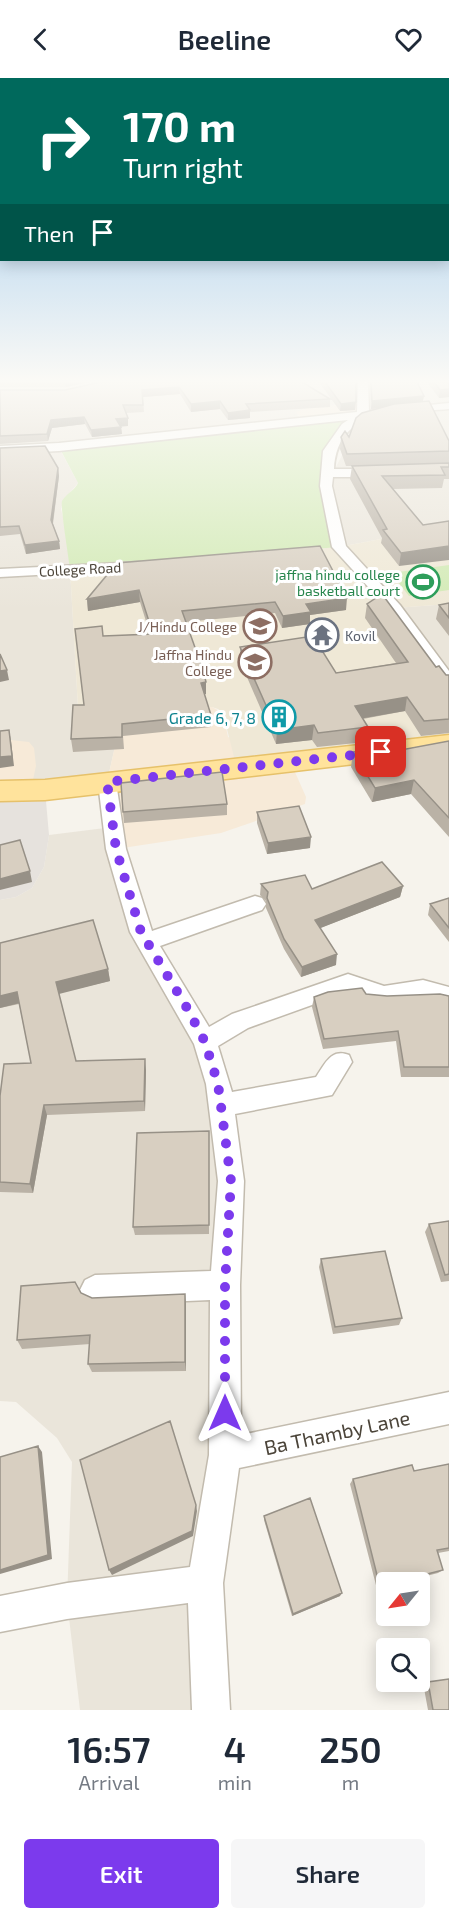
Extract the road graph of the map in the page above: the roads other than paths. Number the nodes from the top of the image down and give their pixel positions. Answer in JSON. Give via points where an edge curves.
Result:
{"nodes":[{"id":1,"x":328,"y":458,"type":"edge"},
{"id":2,"x":394,"y":472,"type":"edge"},
{"id":3,"x":327,"y":473,"type":"junction"},
{"id":4,"x":155,"y":564,"type":"edge"},
{"id":5,"x":0,"y":573,"type":"edge"},
{"id":6,"x":449,"y":683,"type":"edge"},
{"id":7,"x":449,"y":744,"type":"edge"},
{"id":8,"x":107,"y":782,"type":"junction"},
{"id":9,"x":0,"y":791,"type":"edge"},
{"id":10,"x":255,"y":904,"type":"dead end"},
{"id":11,"x":146,"y":942,"type":"junction"},
{"id":12,"x":449,"y":996,"type":"edge"},
{"id":13,"x":205,"y":1042,"type":"junction"},
{"id":14,"x":340,"y":1062,"type":"dead end"},
{"id":15,"x":221,"y":1105,"type":"junction"},
{"id":16,"x":225,"y":1285,"type":"junction"},
{"id":17,"x":95,"y":1290,"type":"dead end"},
{"id":18,"x":449,"y":1408,"type":"edge"},
{"id":19,"x":225,"y":1455,"type":"junction"},
{"id":20,"x":205,"y":1584,"type":"junction"},
{"id":21,"x":0,"y":1614,"type":"edge"},
{"id":22,"x":211,"y":1710,"type":"edge"}],
"edges":[{"from":1,"to":3,"type":"street"},
{"from":2,"to":3,"type":"street"},
{"from":3,"to":6,"type":"street","via":[[333,548],[395,608]]},
{"from":4,"to":5,"type":"street","name":"College Road"},
{"from":7,"to":8,"type":"main road"},
{"from":8,"to":9,"type":"main road"},
{"from":8,"to":11,"type":"street","via":[[116,849]]},
{"from":10,"to":11,"type":"street"},
{"from":11,"to":13,"type":"street"},
{"from":12,"to":13,"type":"street","via":[[423,990],[384,995],[348,983],[240,1021]]},
{"from":13,"to":15,"type":"street"},
{"from":14,"to":15,"type":"street","via":[[323,1087]]},
{"from":15,"to":16,"type":"street","via":[[231,1181]]},
{"from":16,"to":17,"type":"street"},
{"from":16,"to":19,"type":"street"},
{"from":18,"to":19,"type":"street","name":"Ba Thamby Lane"},
{"from":19,"to":20,"type":"street"},
{"from":20,"to":21,"type":"street"},
{"from":20,"to":22,"type":"street"}]}
